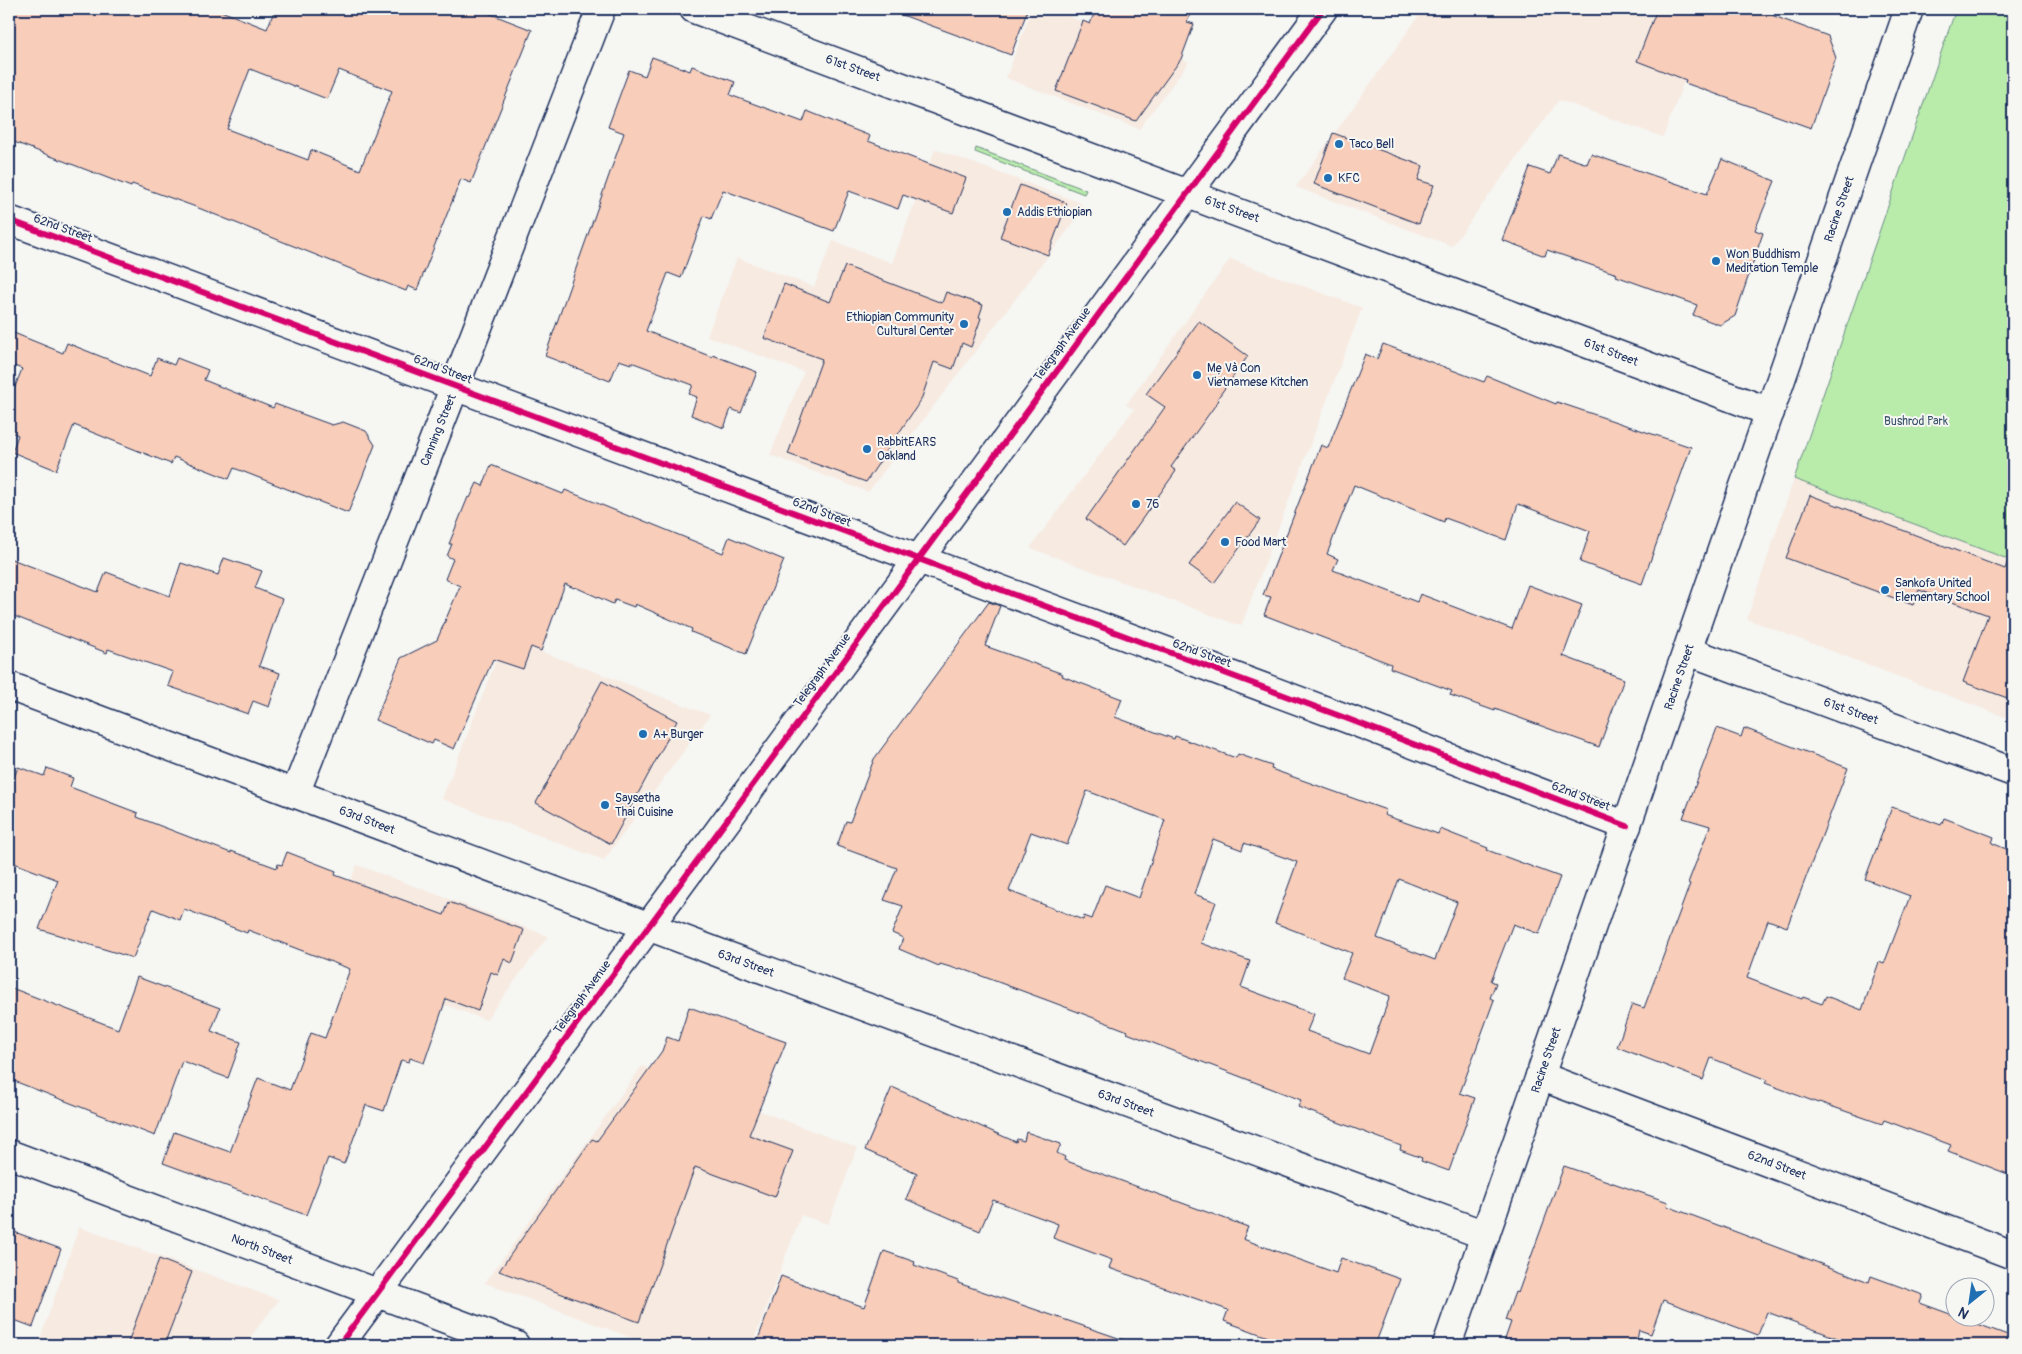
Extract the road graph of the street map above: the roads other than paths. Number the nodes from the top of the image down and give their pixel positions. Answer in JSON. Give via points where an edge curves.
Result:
{"nodes":[{"id":1,"x":601,"y":9,"type":"edge"},
{"id":2,"x":694,"y":9,"type":"edge"},
{"id":3,"x":1323,"y":9,"type":"edge"},
{"id":4,"x":1908,"y":9,"type":"edge"},
{"id":5,"x":1188,"y":193,"type":"junction"},
{"id":6,"x":9,"y":220,"type":"edge"},
{"id":7,"x":456,"y":386,"type":"junction"},
{"id":8,"x":1770,"y":412,"type":"junction"},
{"id":9,"x":918,"y":559,"type":"junction"},
{"id":10,"x":1688,"y":651,"type":"junction"},
{"id":11,"x":9,"y":686,"type":"edge"},
{"id":12,"x":2013,"y":772,"type":"edge"},
{"id":13,"x":295,"y":794,"type":"junction"},
{"id":14,"x":1627,"y":826,"type":"junction"},
{"id":15,"x":648,"y":926,"type":"junction"},
{"id":16,"x":1540,"y":1076,"type":"junction"},
{"id":17,"x":9,"y":1154,"type":"edge"},
{"id":18,"x":1485,"y":1235,"type":"junction"},
{"id":19,"x":2013,"y":1255,"type":"edge"},
{"id":20,"x":377,"y":1293,"type":"junction"},
{"id":21,"x":339,"y":1345,"type":"edge"},
{"id":22,"x":515,"y":1345,"type":"edge"},
{"id":23,"x":1447,"y":1345,"type":"edge"}],
"edges":[{"from":1,"to":7,"type":"street","name":"Canning Street"},
{"from":2,"to":5,"type":"street","name":"61st Street"},
{"from":3,"to":5,"type":"street","name":"Telegraph Avenue"},
{"from":4,"to":8,"type":"street","name":"Racine Street"},
{"from":5,"to":8,"type":"street","name":"61st Street"},
{"from":5,"to":9,"type":"street","name":"Telegraph Avenue"},
{"from":6,"to":7,"type":"street","name":"62nd Street"},
{"from":7,"to":9,"type":"street","name":"62nd Street"},
{"from":7,"to":13,"type":"street","name":"Canning Street"},
{"from":8,"to":10,"type":"street","name":"Racine Street"},
{"from":9,"to":14,"type":"street","name":"62nd Street"},
{"from":9,"to":15,"type":"street","name":"Telegraph Avenue"},
{"from":10,"to":12,"type":"street","name":"61st Street"},
{"from":10,"to":14,"type":"street","name":"Racine Street"},
{"from":11,"to":13,"type":"street","name":"63rd Street"},
{"from":13,"to":15,"type":"street","name":"63rd Street"},
{"from":14,"to":16,"type":"street","name":"Racine Street"},
{"from":15,"to":18,"type":"street","name":"63rd Street"},
{"from":15,"to":20,"type":"street","name":"Telegraph Avenue"},
{"from":16,"to":18,"type":"street","name":"Racine Street"},
{"from":16,"to":19,"type":"street","name":"62nd Street"},
{"from":17,"to":20,"type":"street","name":"North Street"},
{"from":18,"to":23,"type":"street","name":"Racine Street"},
{"from":20,"to":21,"type":"street","name":"Telegraph Avenue"},
{"from":20,"to":22,"type":"street","name":"North Street"}]}
